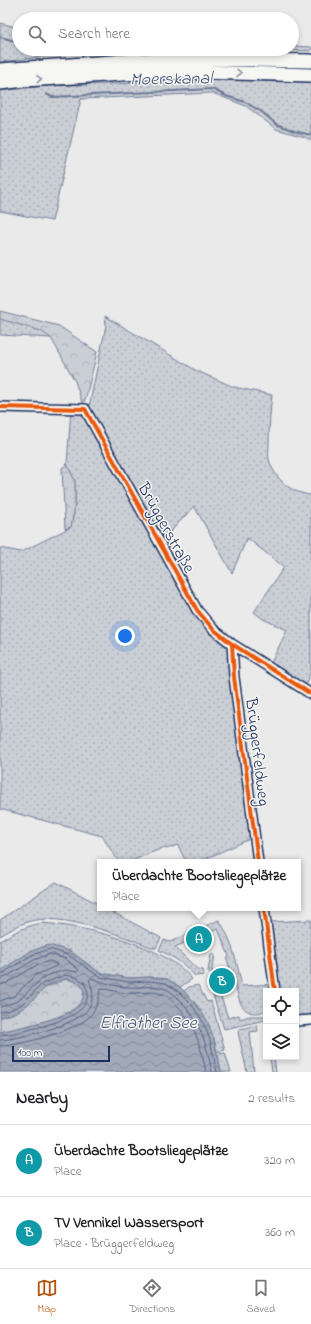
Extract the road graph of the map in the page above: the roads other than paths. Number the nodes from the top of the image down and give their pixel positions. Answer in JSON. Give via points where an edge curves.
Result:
{"nodes":[{"id":1,"x":311,"y":60,"type":"edge"},
{"id":2,"x":0,"y":70,"type":"edge"},
{"id":3,"x":311,"y":75,"type":"edge"},
{"id":4,"x":0,"y":83,"type":"edge"},
{"id":5,"x":0,"y":407,"type":"edge"},
{"id":6,"x":232,"y":644,"type":"junction"},
{"id":7,"x":311,"y":694,"type":"edge"},
{"id":8,"x":258,"y":859,"type":"edge"},
{"id":9,"x":264,"y":911,"type":"edge"},
{"id":10,"x":275,"y":988,"type":"edge"},
{"id":11,"x":311,"y":1020,"type":"edge"},
{"id":12,"x":299,"y":1021,"type":"edge"}],
"edges":[{"from":1,"to":2,"type":"highway","via":[[139,60]]},
{"from":4,"to":3,"type":"highway","one_way":true,"via":[[140,73]]},
{"from":5,"to":6,"type":"street","name":"Brüggerstraße","via":[[85,409],[198,610],[213,629]]},
{"from":6,"to":7,"type":"street","name":"Brüggerstraße"},
{"from":6,"to":8,"type":"street","name":"Brüggerfeldweg"},
{"from":9,"to":10,"type":"street"},
{"from":11,"to":12,"type":"street"}]}
